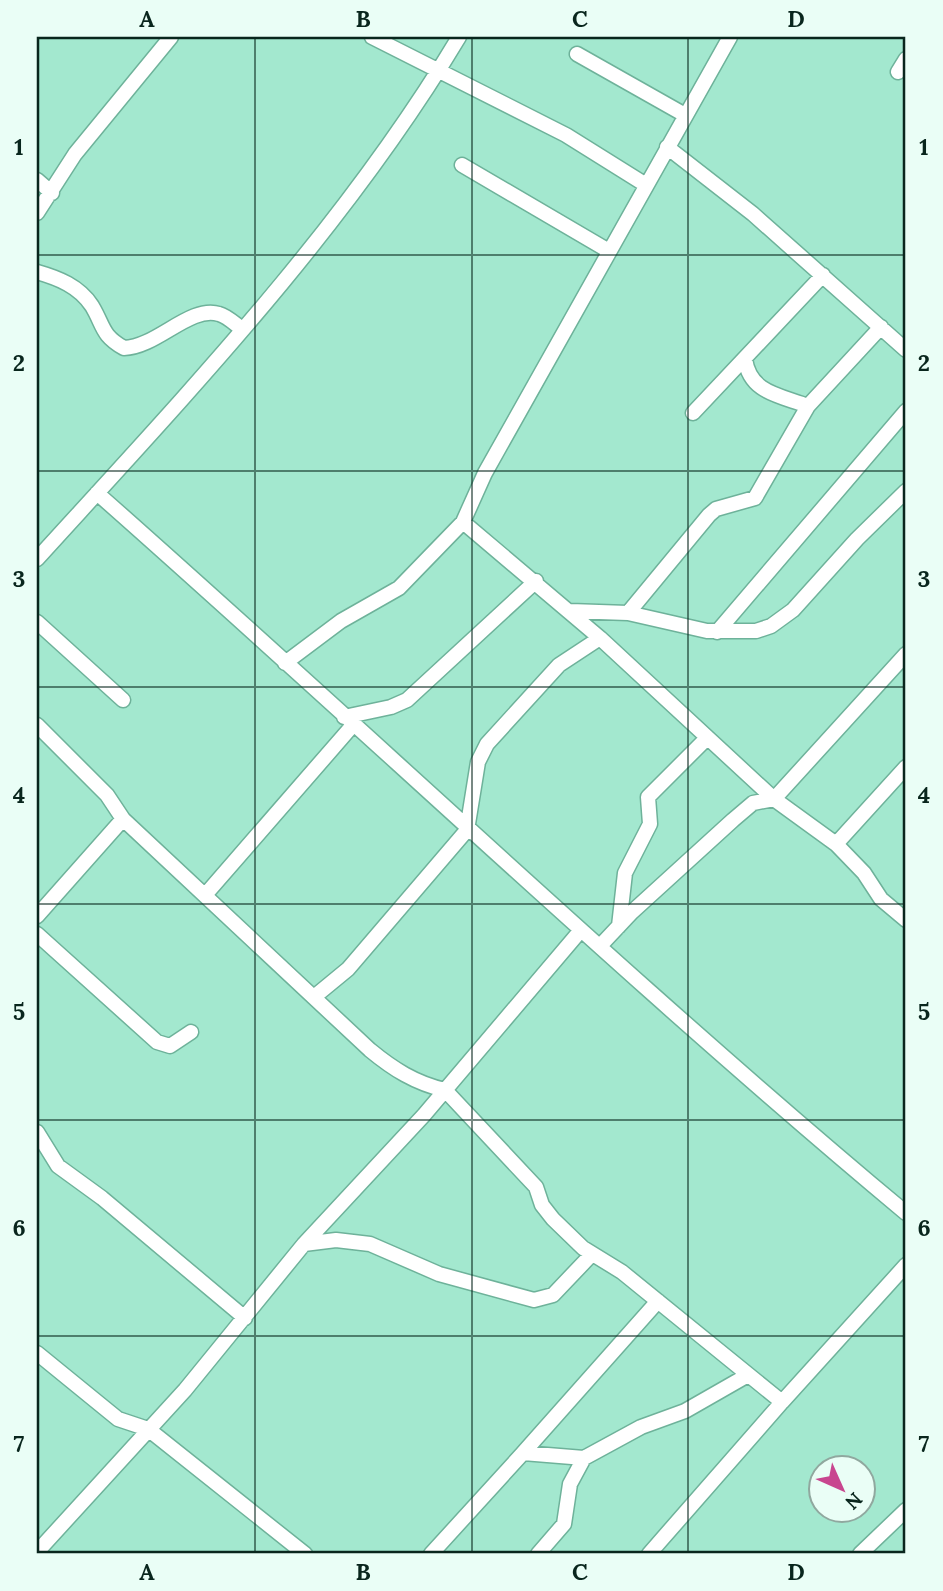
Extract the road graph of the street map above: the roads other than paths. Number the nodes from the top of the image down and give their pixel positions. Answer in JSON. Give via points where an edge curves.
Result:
{"nodes":[{"id":1,"x":171,"y":37,"type":"edge"},
{"id":2,"x":372,"y":37,"type":"edge"},
{"id":3,"x":459,"y":37,"type":"edge"},
{"id":4,"x":730,"y":37,"type":"edge"},
{"id":5,"x":577,"y":54,"type":"dead end"},
{"id":6,"x":906,"y":59,"type":"edge"},
{"id":7,"x":439,"y":72,"type":"junction"},
{"id":8,"x":898,"y":72,"type":"dead end"},
{"id":9,"x":685,"y":115,"type":"junction"},
{"id":10,"x":667,"y":147,"type":"junction"},
{"id":11,"x":462,"y":165,"type":"dead end"},
{"id":12,"x":37,"y":180,"type":"edge"},
{"id":13,"x":646,"y":185,"type":"junction"},
{"id":14,"x":52,"y":194,"type":"junction"},
{"id":15,"x":37,"y":213,"type":"edge"},
{"id":16,"x":609,"y":251,"type":"junction"},
{"id":17,"x":37,"y":272,"type":"edge"},
{"id":18,"x":823,"y":275,"type":"junction"},
{"id":19,"x":881,"y":327,"type":"junction"},
{"id":20,"x":242,"y":329,"type":"junction"},
{"id":21,"x":906,"y":350,"type":"edge"},
{"id":22,"x":745,"y":359,"type":"junction"},
{"id":23,"x":808,"y":406,"type":"junction"},
{"id":24,"x":906,"y":411,"type":"edge"},
{"id":25,"x":693,"y":413,"type":"dead end"},
{"id":26,"x":906,"y":491,"type":"edge"},
{"id":27,"x":97,"y":493,"type":"junction"},
{"id":28,"x":463,"y":522,"type":"junction"},
{"id":29,"x":37,"y":559,"type":"edge"},
{"id":30,"x":536,"y":581,"type":"junction"},
{"id":31,"x":570,"y":611,"type":"junction"},
{"id":32,"x":628,"y":613,"type":"junction"},
{"id":33,"x":37,"y":622,"type":"edge"},
{"id":34,"x":717,"y":632,"type":"junction"},
{"id":35,"x":600,"y":638,"type":"junction"},
{"id":36,"x":906,"y":654,"type":"edge"},
{"id":37,"x":285,"y":663,"type":"junction"},
{"id":38,"x":122,"y":700,"type":"dead end"},
{"id":39,"x":348,"y":721,"type":"junction"},
{"id":40,"x":37,"y":725,"type":"edge"},
{"id":41,"x":707,"y":738,"type":"junction"},
{"id":42,"x":906,"y":766,"type":"edge"},
{"id":43,"x":774,"y":799,"type":"junction"},
{"id":44,"x":123,"y":819,"type":"junction"},
{"id":45,"x":467,"y":830,"type":"junction"},
{"id":46,"x":836,"y":844,"type":"junction"},
{"id":47,"x":206,"y":894,"type":"junction"},
{"id":48,"x":37,"y":916,"type":"edge"},
{"id":49,"x":906,"y":920,"type":"edge"},
{"id":50,"x":619,"y":926,"type":"junction"},
{"id":51,"x":581,"y":930,"type":"junction"},
{"id":52,"x":37,"y":934,"type":"edge"},
{"id":53,"x":600,"y":946,"type":"junction"},
{"id":54,"x":314,"y":997,"type":"junction"},
{"id":55,"x":191,"y":1032,"type":"dead end"},
{"id":56,"x":445,"y":1090,"type":"junction"},
{"id":57,"x":37,"y":1132,"type":"edge"},
{"id":58,"x":906,"y":1213,"type":"edge"},
{"id":59,"x":304,"y":1244,"type":"junction"},
{"id":60,"x":592,"y":1254,"type":"junction"},
{"id":61,"x":906,"y":1265,"type":"edge"},
{"id":62,"x":657,"y":1301,"type":"junction"},
{"id":63,"x":245,"y":1318,"type":"junction"},
{"id":64,"x":37,"y":1353,"type":"edge"},
{"id":65,"x":748,"y":1375,"type":"junction"},
{"id":66,"x":782,"y":1402,"type":"junction"},
{"id":67,"x":148,"y":1429,"type":"junction"},
{"id":68,"x":523,"y":1452,"type":"junction"},
{"id":69,"x":584,"y":1458,"type":"junction"},
{"id":70,"x":906,"y":1510,"type":"edge"},
{"id":71,"x":37,"y":1552,"type":"edge"},
{"id":72,"x":305,"y":1554,"type":"edge"},
{"id":73,"x":431,"y":1554,"type":"edge"},
{"id":74,"x":538,"y":1554,"type":"edge"},
{"id":75,"x":649,"y":1554,"type":"edge"},
{"id":76,"x":860,"y":1554,"type":"edge"}],
"edges":[{"from":1,"to":14,"type":"street","via":[[75,155]]},
{"from":2,"to":7,"type":"street"},
{"from":3,"to":7,"type":"street"},
{"from":4,"to":9,"type":"street"},
{"from":5,"to":9,"type":"street"},
{"from":6,"to":8,"type":"street"},
{"from":7,"to":13,"type":"street","via":[[566,135]]},
{"from":7,"to":20,"type":"street","via":[[345,203]]},
{"from":9,"to":10,"type":"street"},
{"from":10,"to":13,"type":"street"},
{"from":10,"to":18,"type":"street"},
{"from":11,"to":16,"type":"street"},
{"from":12,"to":14,"type":"street"},
{"from":13,"to":16,"type":"street"},
{"from":14,"to":15,"type":"street"},
{"from":16,"to":28,"type":"street","via":[[485,473]]},
{"from":17,"to":20,"type":"street","via":[[71,285],[93,307],[103,333],[124,348],[149,344],[204,313],[220,314]]},
{"from":18,"to":19,"type":"street"},
{"from":18,"to":22,"type":"street"},
{"from":19,"to":21,"type":"street"},
{"from":19,"to":23,"type":"street"},
{"from":20,"to":27,"type":"street"},
{"from":22,"to":23,"type":"street","via":[[751,380],[760,388]]},
{"from":22,"to":25,"type":"street"},
{"from":23,"to":32,"type":"street","via":[[761,491],[746,503],[716,509],[709,515]]},
{"from":24,"to":34,"type":"street"},
{"from":26,"to":34,"type":"street","via":[[783,618],[756,631]]},
{"from":27,"to":29,"type":"street"},
{"from":27,"to":37,"type":"street"},
{"from":28,"to":30,"type":"street"},
{"from":28,"to":37,"type":"street","via":[[399,588],[332,627]]},
{"from":30,"to":31,"type":"street"},
{"from":30,"to":39,"type":"street","via":[[407,701]]},
{"from":31,"to":32,"type":"street"},
{"from":31,"to":35,"type":"street"},
{"from":32,"to":34,"type":"street"},
{"from":33,"to":38,"type":"street"},
{"from":35,"to":41,"type":"street"},
{"from":35,"to":45,"type":"street","via":[[559,664],[482,751]]},
{"from":36,"to":43,"type":"street"},
{"from":37,"to":39,"type":"street"},
{"from":39,"to":45,"type":"street"},
{"from":39,"to":47,"type":"street"},
{"from":40,"to":44,"type":"street","via":[[107,795]]},
{"from":41,"to":43,"type":"street"},
{"from":41,"to":50,"type":"street","via":[[648,797],[650,824],[625,873]]},
{"from":42,"to":46,"type":"street"},
{"from":43,"to":46,"type":"street"},
{"from":43,"to":50,"type":"street","via":[[763,799],[743,811]]},
{"from":44,"to":47,"type":"street"},
{"from":44,"to":48,"type":"street"},
{"from":45,"to":51,"type":"street"},
{"from":45,"to":54,"type":"street","via":[[348,969]]},
{"from":46,"to":49,"type":"street","via":[[881,899]]},
{"from":47,"to":54,"type":"street"},
{"from":50,"to":53,"type":"street"},
{"from":51,"to":53,"type":"street"},
{"from":51,"to":56,"type":"street"},
{"from":52,"to":55,"type":"street","via":[[157,1042],[170,1046]]},
{"from":53,"to":58,"type":"street","via":[[770,1099]]},
{"from":54,"to":56,"type":"street","via":[[395,1071]]},
{"from":56,"to":59,"type":"street"},
{"from":56,"to":60,"type":"street","via":[[536,1186],[552,1219]]},
{"from":57,"to":63,"type":"street","via":[[58,1166],[103,1198]]},
{"from":59,"to":60,"type":"street","via":[[336,1240],[370,1244],[439,1274],[534,1300],[553,1295]]},
{"from":59,"to":63,"type":"street"},
{"from":60,"to":62,"type":"street"},
{"from":61,"to":66,"type":"street"},
{"from":62,"to":65,"type":"street"},
{"from":62,"to":68,"type":"street"},
{"from":63,"to":67,"type":"street"},
{"from":64,"to":67,"type":"street","via":[[118,1419]]},
{"from":65,"to":66,"type":"street"},
{"from":65,"to":69,"type":"street","via":[[685,1411],[641,1427]]},
{"from":66,"to":75,"type":"street"},
{"from":67,"to":71,"type":"street"},
{"from":67,"to":72,"type":"street"},
{"from":68,"to":69,"type":"street"},
{"from":68,"to":73,"type":"street"},
{"from":69,"to":74,"type":"street","via":[[570,1484],[564,1524]]},
{"from":70,"to":76,"type":"street"}]}
